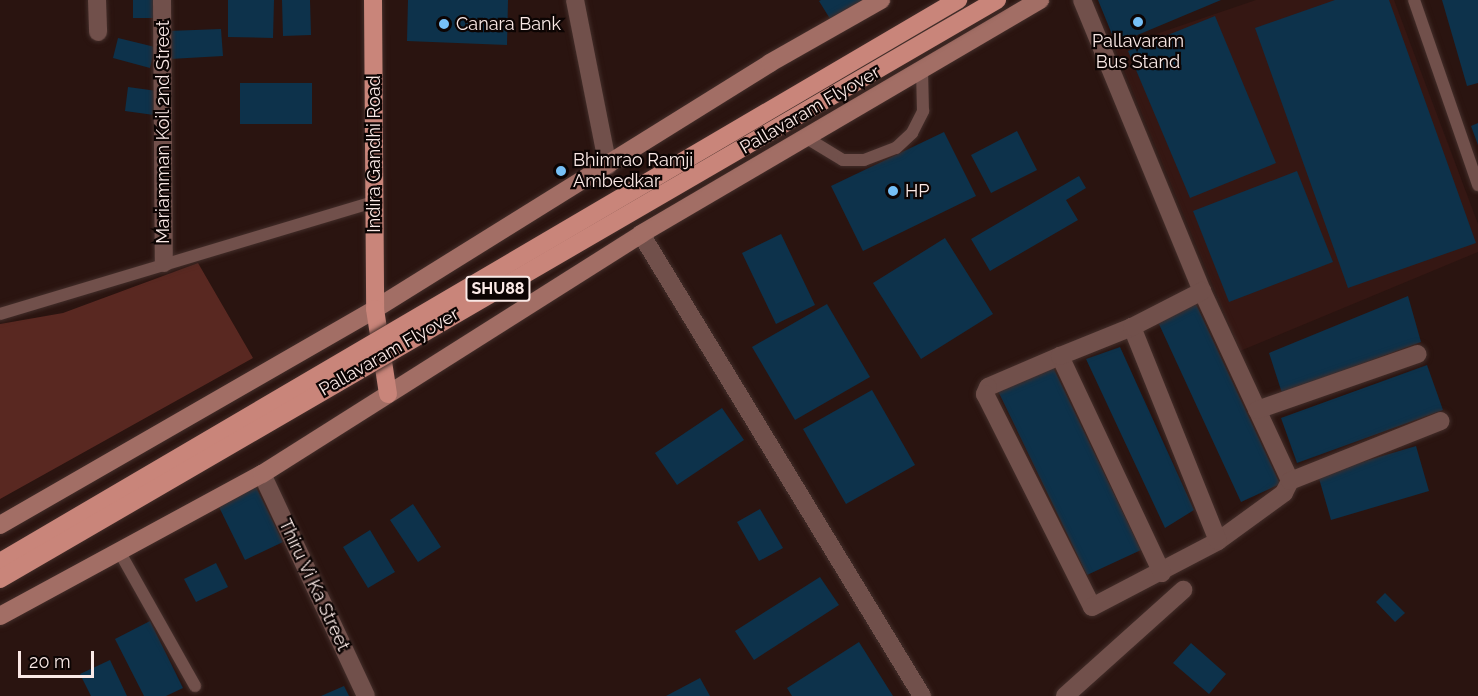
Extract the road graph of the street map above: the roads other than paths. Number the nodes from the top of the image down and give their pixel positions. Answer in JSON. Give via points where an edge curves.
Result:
{"nodes":[{"id":1,"x":98,"y":0,"type":"edge"},
{"id":2,"x":162,"y":0,"type":"edge"},
{"id":3,"x":373,"y":0,"type":"edge"},
{"id":4,"x":575,"y":0,"type":"edge"},
{"id":5,"x":881,"y":0,"type":"edge"},
{"id":6,"x":958,"y":0,"type":"edge"},
{"id":7,"x":998,"y":0,"type":"edge"},
{"id":8,"x":1040,"y":0,"type":"edge"},
{"id":9,"x":1082,"y":0,"type":"edge"},
{"id":10,"x":1414,"y":0,"type":"edge"},
{"id":11,"x":98,"y":32,"type":"dead end"},
{"id":12,"x":922,"y":69,"type":"junction"},
{"id":13,"x":805,"y":137,"type":"junction"},
{"id":14,"x":608,"y":166,"type":"junction"},
{"id":15,"x":1478,"y":185,"type":"edge"},
{"id":16,"x":374,"y":202,"type":"junction"},
{"id":17,"x":641,"y":234,"type":"junction"},
{"id":18,"x":164,"y":263,"type":"junction"},
{"id":19,"x":1202,"y":291,"type":"junction"},
{"id":20,"x":375,"y":309,"type":"junction"},
{"id":21,"x":0,"y":314,"type":"edge"},
{"id":22,"x":1132,"y":327,"type":"junction"},
{"id":23,"x":1418,"y":354,"type":"dead end"},
{"id":24,"x":1060,"y":356,"type":"junction"},
{"id":25,"x":388,"y":394,"type":"junction"},
{"id":26,"x":1257,"y":410,"type":"junction"},
{"id":27,"x":1441,"y":421,"type":"dead end"},
{"id":28,"x":262,"y":474,"type":"junction"},
{"id":29,"x":1290,"y":481,"type":"junction"},
{"id":30,"x":0,"y":525,"type":"edge"},
{"id":31,"x":1218,"y":541,"type":"junction"},
{"id":32,"x":119,"y":551,"type":"junction"},
{"id":33,"x":0,"y":562,"type":"edge"},
{"id":34,"x":1162,"y":573,"type":"junction"},
{"id":35,"x":0,"y":579,"type":"edge"},
{"id":36,"x":1183,"y":590,"type":"dead end"},
{"id":37,"x":0,"y":616,"type":"edge"},
{"id":38,"x":195,"y":686,"type":"dead end"},
{"id":39,"x":366,"y":696,"type":"edge"},
{"id":40,"x":920,"y":696,"type":"edge"},
{"id":41,"x":1065,"y":696,"type":"edge"}],
"edges":[{"from":1,"to":11,"type":"street"},
{"from":2,"to":18,"type":"street","name":"Mariamman Koil 2nd Street"},
{"from":3,"to":16,"type":"main road","name":"Indira Gandhi Road"},
{"from":4,"to":14,"type":"street"},
{"from":5,"to":14,"type":"street","via":[[770,63]]},
{"from":6,"to":33,"type":"main road","name":"Pallavaram Flyover","number":"SHU88","bridge":true},
{"from":7,"to":35,"type":"main road","name":"Pallavaram Flyover","number":"SHU88","bridge":true},
{"from":8,"to":12,"type":"street"},
{"from":9,"to":19,"type":"street"},
{"from":10,"to":15,"type":"lane"},
{"from":12,"to":13,"type":"street"},
{"from":12,"to":13,"type":"lane","via":[[923,111],[912,133],[896,148],[864,160],[843,160]]},
{"from":13,"to":17,"type":"street"},
{"from":14,"to":20,"type":"street"},
{"from":16,"to":18,"type":"lane"},
{"from":16,"to":20,"type":"main road","name":"Indira Gandhi Road"},
{"from":17,"to":25,"type":"street"},
{"from":17,"to":40,"type":"street"},
{"from":18,"to":21,"type":"lane"},
{"from":19,"to":22,"type":"street"},
{"from":19,"to":26,"type":"street"},
{"from":20,"to":25,"type":"main road","name":"Indira Gandhi Road"},
{"from":20,"to":30,"type":"street"},
{"from":22,"to":24,"type":"street"},
{"from":22,"to":31,"type":"street"},
{"from":23,"to":26,"type":"street"},
{"from":24,"to":34,"type":"street"},
{"from":24,"to":34,"type":"street","via":[[988,387],[987,401],[1086,605],[1092,608]]},
{"from":25,"to":28,"type":"street"},
{"from":26,"to":29,"type":"street"},
{"from":27,"to":29,"type":"street"},
{"from":28,"to":32,"type":"street"},
{"from":28,"to":39,"type":"street","name":"Thiru Vi Ka Street"},
{"from":29,"to":31,"type":"street","via":[[1284,493]]},
{"from":31,"to":34,"type":"street"},
{"from":32,"to":37,"type":"street"},
{"from":32,"to":38,"type":"lane"},
{"from":36,"to":41,"type":"street"}]}
